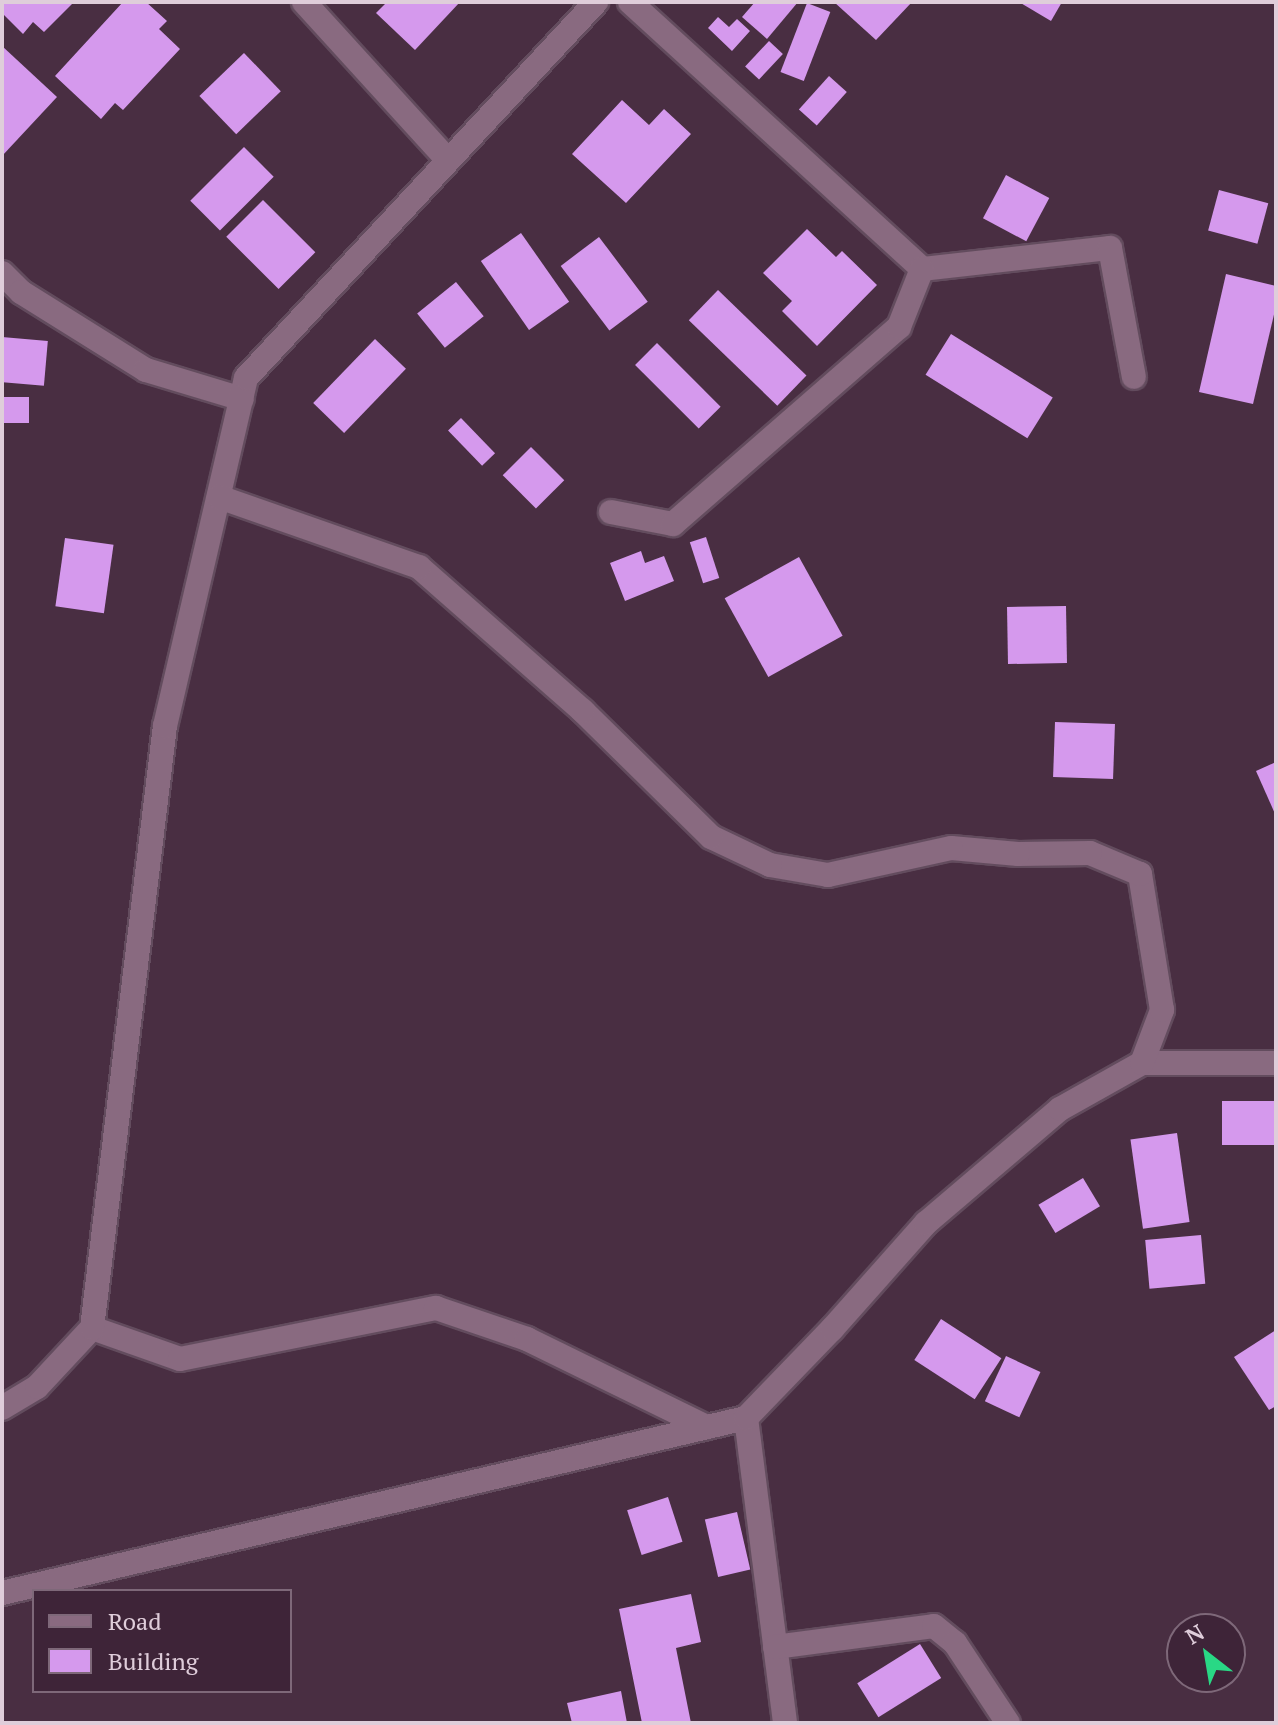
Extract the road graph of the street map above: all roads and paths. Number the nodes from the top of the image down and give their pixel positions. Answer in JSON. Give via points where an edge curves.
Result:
{"nodes":[{"id":1,"x":304,"y":2,"type":"edge"},
{"id":2,"x":596,"y":2,"type":"edge"},
{"id":3,"x":630,"y":2,"type":"edge"},
{"id":4,"x":448,"y":160,"type":"junction"},
{"id":5,"x":922,"y":269,"type":"junction"},
{"id":6,"x":2,"y":273,"type":"edge"},
{"id":7,"x":1134,"y":377,"type":"dead end"},
{"id":8,"x":242,"y":399,"type":"junction"},
{"id":9,"x":219,"y":497,"type":"junction"},
{"id":10,"x":611,"y":512,"type":"dead end"},
{"id":11,"x":1142,"y":1063,"type":"junction"},
{"id":12,"x":1276,"y":1063,"type":"edge"},
{"id":13,"x":92,"y":1328,"type":"junction"},
{"id":14,"x":2,"y":1408,"type":"edge"},
{"id":15,"x":746,"y":1418,"type":"junction"},
{"id":16,"x":707,"y":1427,"type":"junction"},
{"id":17,"x":2,"y":1593,"type":"edge"},
{"id":18,"x":775,"y":1647,"type":"junction"},
{"id":19,"x":785,"y":1723,"type":"edge"},
{"id":20,"x":1008,"y":1723,"type":"edge"}],
"edges":[{"from":1,"to":4,"type":"street"},
{"from":2,"to":4,"type":"street"},
{"from":3,"to":5,"type":"street"},
{"from":4,"to":8,"type":"street","via":[[246,378]]},
{"from":5,"to":7,"type":"street","via":[[1110,248]]},
{"from":5,"to":10,"type":"street","via":[[899,327],[673,524]]},
{"from":6,"to":8,"type":"street","via":[[21,292],[146,370]]},
{"from":8,"to":9,"type":"street"},
{"from":9,"to":11,"type":"street","via":[[419,567],[583,711],[711,837],[770,865],[828,875],[951,848],[1090,853],[1140,874],[1162,1010]]},
{"from":9,"to":13,"type":"street","via":[[165,726]]},
{"from":11,"to":12,"type":"street"},
{"from":11,"to":15,"type":"street","via":[[1060,1109],[926,1223]]},
{"from":13,"to":14,"type":"street","via":[[37,1387]]},
{"from":13,"to":16,"type":"street","via":[[180,1359],[436,1308],[527,1339]]},
{"from":15,"to":16,"type":"street"},
{"from":15,"to":18,"type":"street"},
{"from":16,"to":17,"type":"street"},
{"from":18,"to":19,"type":"street"},
{"from":18,"to":20,"type":"street","via":[[934,1626],[955,1643]]}]}
